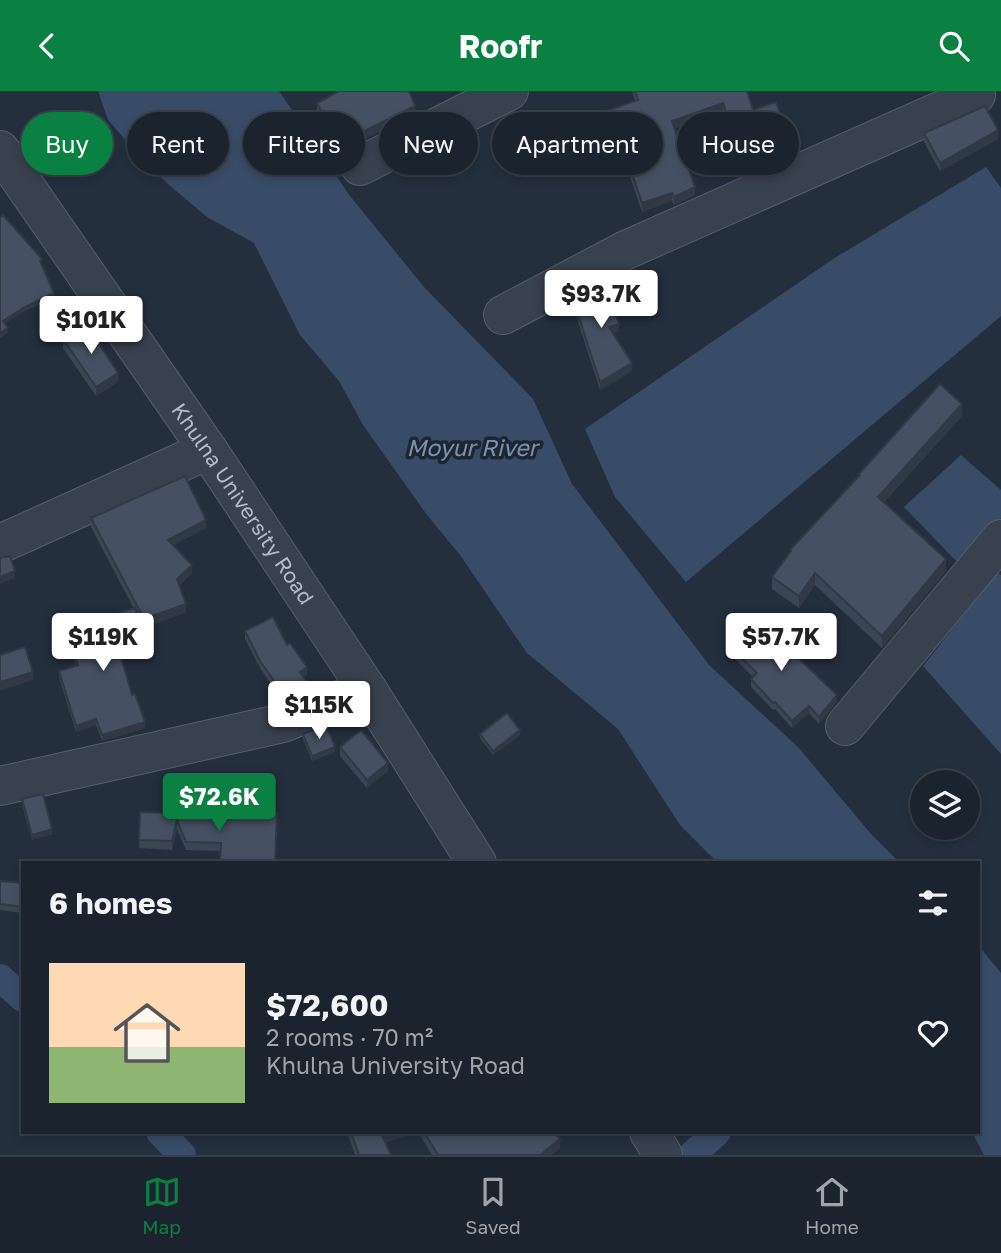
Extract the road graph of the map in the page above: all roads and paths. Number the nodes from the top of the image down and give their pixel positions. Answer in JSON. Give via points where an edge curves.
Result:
{"nodes":[{"id":1,"x":509,"y":91,"type":"edge"},
{"id":2,"x":973,"y":91,"type":"edge"},
{"id":3,"x":3,"y":160,"type":"edge"},
{"id":4,"x":365,"y":163,"type":"edge"},
{"id":5,"x":503,"y":315,"type":"dead end"},
{"id":6,"x":208,"y":450,"type":"junction"},
{"id":7,"x":1001,"y":539,"type":"edge"},
{"id":8,"x":0,"y":544,"type":"edge"},
{"id":9,"x":367,"y":689,"type":"junction"},
{"id":10,"x":845,"y":726,"type":"dead end"},
{"id":11,"x":0,"y":786,"type":"edge"},
{"id":12,"x":476,"y":861,"type":"edge"},
{"id":13,"x":650,"y":1134,"type":"edge"},
{"id":14,"x":663,"y":1155,"type":"edge"}],
"edges":[{"from":1,"to":4,"type":"street"},
{"from":2,"to":5,"type":"street","via":[[976,95],[626,250]]},
{"from":3,"to":6,"type":"street","name":"Khulna University Road"},
{"from":6,"to":8,"type":"street"},
{"from":6,"to":9,"type":"street","name":"Khulna University Road"},
{"from":7,"to":10,"type":"street"},
{"from":9,"to":11,"type":"street","via":[[283,723]]},
{"from":9,"to":12,"type":"street","name":"Khulna University Road"},
{"from":13,"to":14,"type":"street"}]}
